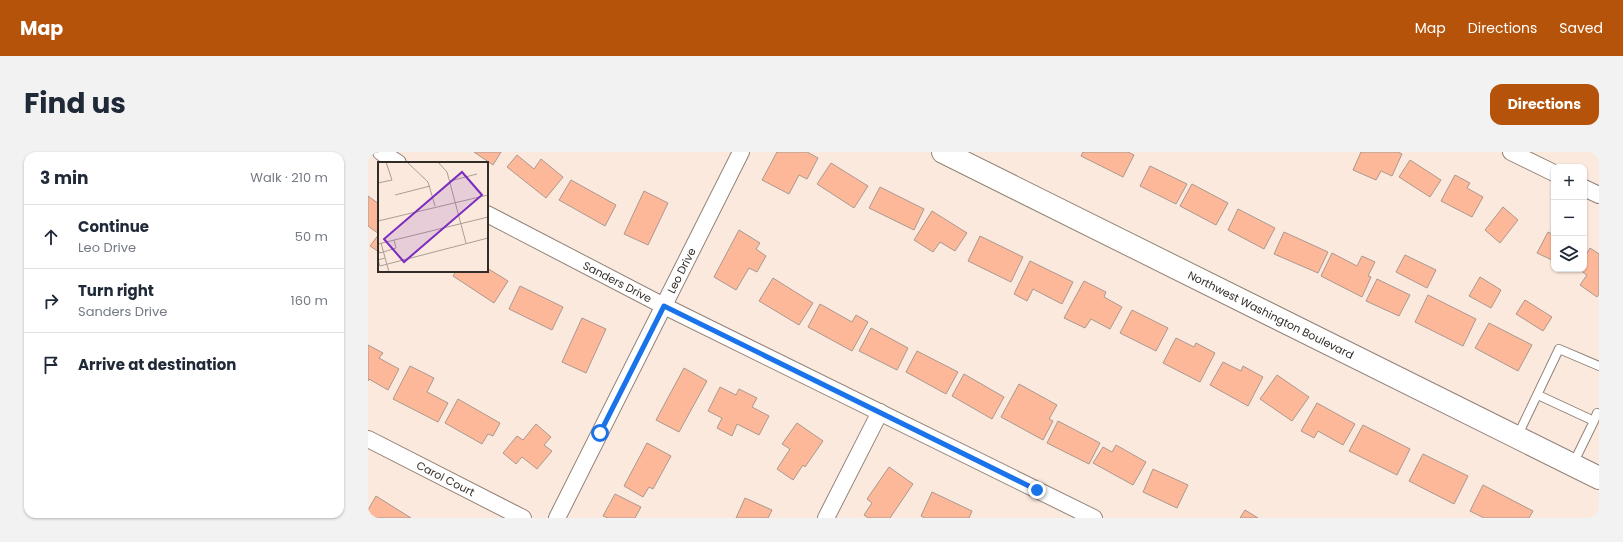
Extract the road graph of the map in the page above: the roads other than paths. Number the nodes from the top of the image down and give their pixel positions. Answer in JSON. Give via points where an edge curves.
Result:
{"nodes":[{"id":1,"x":381,"y":152,"type":"edge"},
{"id":2,"x":741,"y":152,"type":"edge"},
{"id":3,"x":944,"y":152,"type":"edge"},
{"id":4,"x":1511,"y":152,"type":"edge"},
{"id":5,"x":396,"y":162,"type":"edge"},
{"id":6,"x":1551,"y":172,"type":"edge"},
{"id":7,"x":1587,"y":189,"type":"edge"},
{"id":8,"x":1599,"y":195,"type":"edge"},
{"id":9,"x":488,"y":215,"type":"edge"},
{"id":10,"x":664,"y":306,"type":"junction"},
{"id":11,"x":1599,"y":366,"type":"edge"},
{"id":12,"x":1538,"y":395,"type":"junction"},
{"id":13,"x":880,"y":412,"type":"junction"},
{"id":14,"x":1517,"y":437,"type":"junction"},
{"id":15,"x":368,"y":439,"type":"edge"},
{"id":16,"x":1573,"y":465,"type":"junction"},
{"id":17,"x":1599,"y":478,"type":"edge"},
{"id":18,"x":523,"y":518,"type":"edge"},
{"id":19,"x":557,"y":518,"type":"edge"},
{"id":20,"x":826,"y":518,"type":"edge"},
{"id":21,"x":1094,"y":518,"type":"edge"}],
"edges":[{"from":1,"to":5,"type":"street"},
{"from":2,"to":10,"type":"street","name":"Leo Drive"},
{"from":3,"to":14,"type":"main road","name":"Northwest Washington Boulevard"},
{"from":4,"to":6,"type":"street"},
{"from":7,"to":8,"type":"street"},
{"from":9,"to":10,"type":"street","name":"Sanders Drive"},
{"from":10,"to":13,"type":"street","name":"Sanders Drive"},
{"from":10,"to":19,"type":"street","name":"Leo Drive"},
{"from":11,"to":12,"type":"lane","via":[[1559,349]]},
{"from":12,"to":14,"type":"lane"},
{"from":12,"to":16,"type":"lane","via":[[1595,417]]},
{"from":13,"to":20,"type":"street"},
{"from":13,"to":21,"type":"street","name":"Sanders Drive"},
{"from":14,"to":16,"type":"main road","name":"Northwest Washington Boulevard"},
{"from":15,"to":18,"type":"street","name":"Carol Court"},
{"from":16,"to":17,"type":"main road","name":"Northwest Washington Boulevard"}]}
